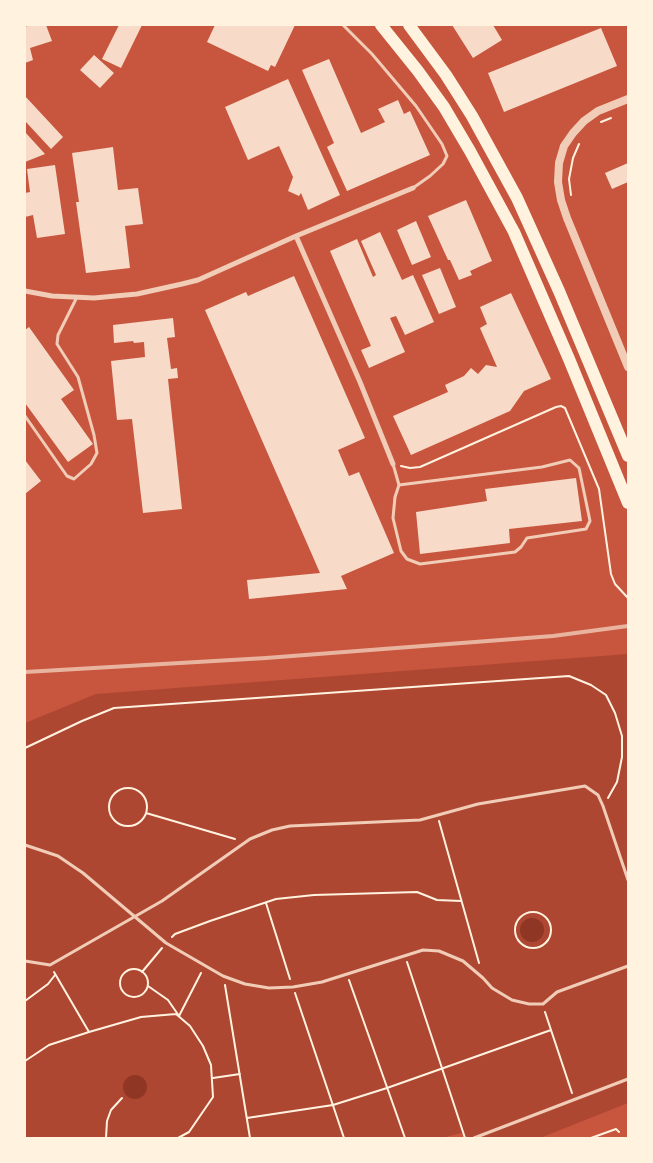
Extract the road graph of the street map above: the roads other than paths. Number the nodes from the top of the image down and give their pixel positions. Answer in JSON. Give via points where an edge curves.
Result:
{"nodes":[{"id":1,"x":343,"y":25,"type":"edge"},
{"id":2,"x":381,"y":25,"type":"edge"},
{"id":3,"x":409,"y":25,"type":"edge"},
{"id":4,"x":628,"y":99,"type":"edge"},
{"id":5,"x":413,"y":188,"type":"joint"},
{"id":6,"x":296,"y":236,"type":"junction"},
{"id":7,"x":25,"y":290,"type":"edge"},
{"id":8,"x":76,"y":299,"type":"junction"},
{"id":9,"x":628,"y":367,"type":"edge"},
{"id":10,"x":25,"y":416,"type":"edge"},
{"id":11,"x":628,"y":456,"type":"edge"},
{"id":12,"x":393,"y":464,"type":"joint"},
{"id":13,"x":399,"y":485,"type":"junction"},
{"id":14,"x":628,"y":503,"type":"edge"},
{"id":15,"x":25,"y":845,"type":"edge"},
{"id":16,"x":628,"y":880,"type":"edge"},
{"id":17,"x":134,"y":917,"type":"junction"},
{"id":18,"x":25,"y":961,"type":"edge"},
{"id":19,"x":628,"y":966,"type":"edge"},
{"id":20,"x":628,"y":1079,"type":"edge"},
{"id":21,"x":474,"y":1138,"type":"edge"}],
"edges":[{"from":1,"to":5,"type":"lane","via":[[416,106],[442,144],[447,156],[443,164]]},
{"from":2,"to":14,"type":"highway","via":[[444,107],[510,225]]},
{"from":3,"to":11,"type":"highway","via":[[472,116],[517,198],[560,291]]},
{"from":4,"to":9,"type":"street","via":[[598,112],[572,133],[564,146],[558,182],[567,218]]},
{"from":5,"to":6,"type":"street"},
{"from":6,"to":8,"type":"street","via":[[182,284],[123,296]]},
{"from":6,"to":12,"type":"street"},
{"from":7,"to":8,"type":"street"},
{"from":8,"to":10,"type":"lane","via":[[58,335],[57,344],[78,377],[97,452],[91,464],[74,479],[67,476]]},
{"from":12,"to":13,"type":"lane"},
{"from":13,"to":13,"type":"lane","via":[[393,518],[401,551],[406,559],[420,564],[515,552],[527,538],[586,529],[590,521],[579,468],[570,460],[542,467]]},
{"from":15,"to":17,"type":"lane","via":[[58,856]]},
{"from":16,"to":17,"type":"lane","via":[[598,795],[584,786],[478,804],[420,820],[290,826],[272,830],[245,842]]},
{"from":17,"to":18,"type":"lane","via":[[50,965]]},
{"from":17,"to":19,"type":"lane","via":[[166,943],[223,976],[268,988],[322,982],[423,950],[439,951],[463,961],[492,988],[512,1000],[543,1004],[558,992]]},
{"from":20,"to":21,"type":"lane"}]}
